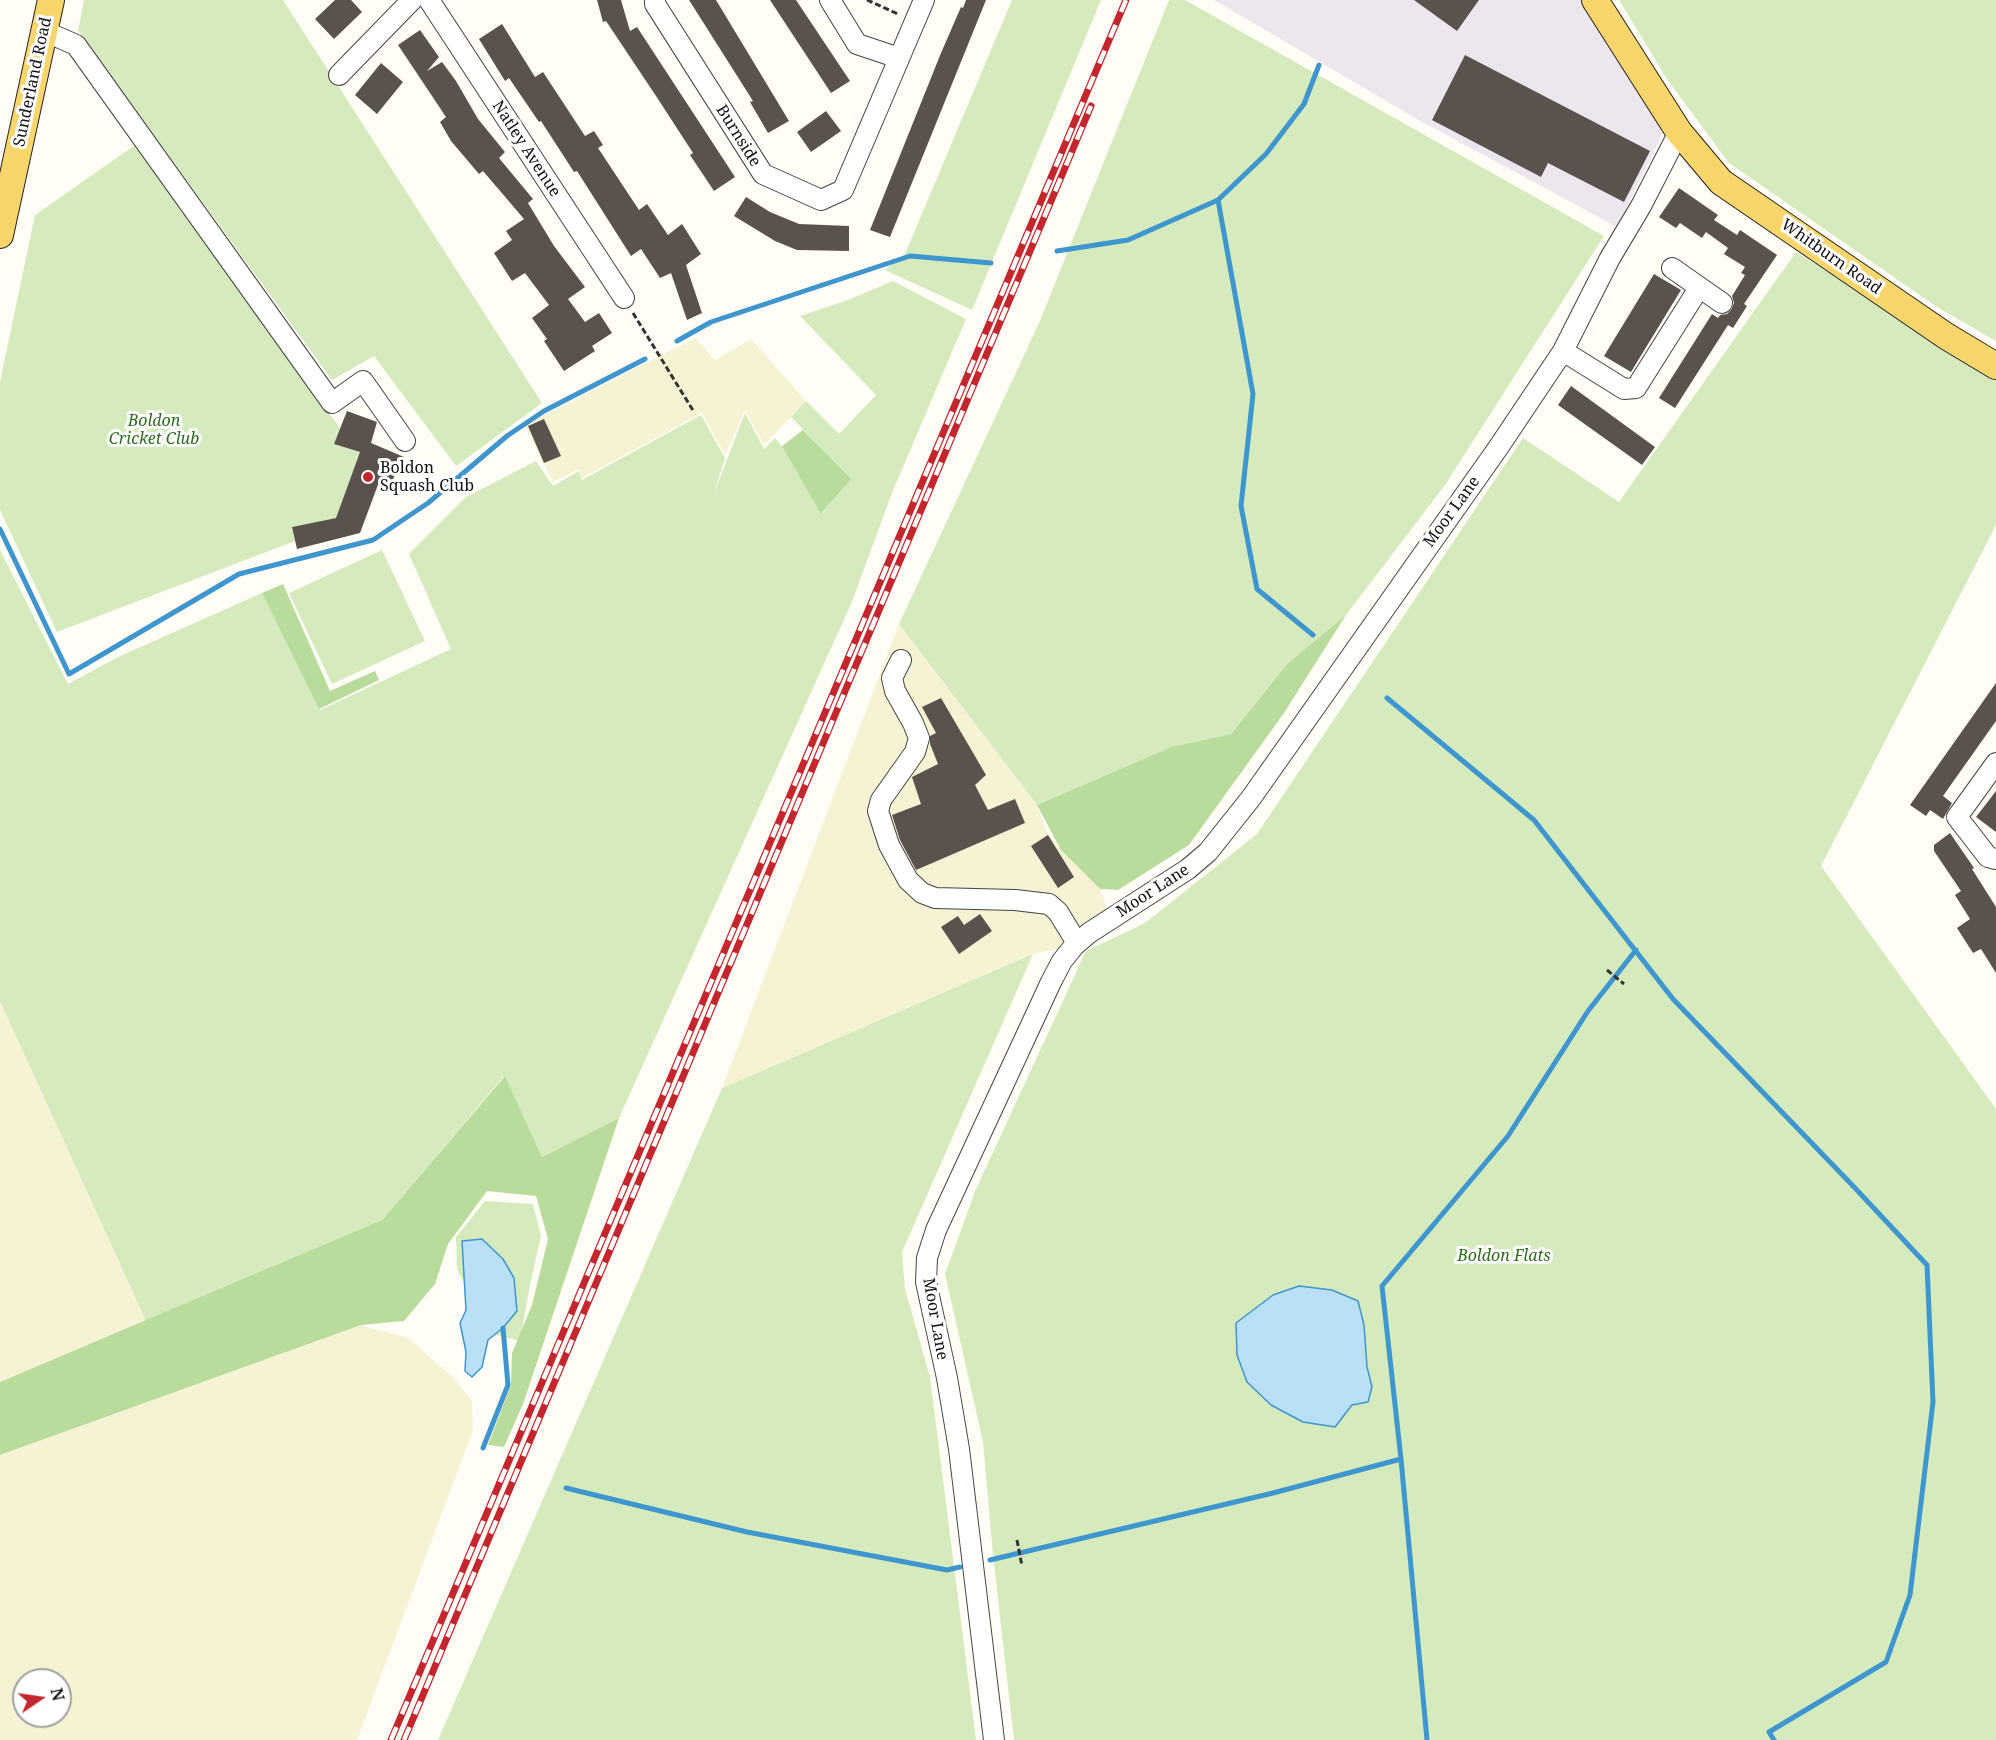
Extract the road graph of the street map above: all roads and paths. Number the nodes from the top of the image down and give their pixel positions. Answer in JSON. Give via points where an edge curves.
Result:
{"nodes":[{"id":1,"x":412,"y":0,"type":"edge"},
{"id":2,"x":429,"y":0,"type":"edge"},
{"id":3,"x":655,"y":0,"type":"edge"},
{"id":4,"x":830,"y":0,"type":"edge"},
{"id":5,"x":867,"y":0,"type":"edge"},
{"id":6,"x":924,"y":0,"type":"edge"},
{"id":7,"x":1595,"y":0,"type":"edge"},
{"id":8,"x":45,"y":9,"type":"edge"},
{"id":9,"x":915,"y":21,"type":"junction"},
{"id":10,"x":899,"y":58,"type":"junction"},
{"id":11,"x":339,"y":75,"type":"dead end"},
{"id":12,"x":1679,"y":132,"type":"junction"},
{"id":13,"x":0,"y":235,"type":"edge"},
{"id":14,"x":1672,"y":268,"type":"dead end"},
{"id":15,"x":1699,"y":288,"type":"junction"},
{"id":16,"x":624,"y":298,"type":"joint"},
{"id":17,"x":1722,"y":303,"type":"dead end"},
{"id":18,"x":1563,"y":351,"type":"junction"},
{"id":19,"x":1996,"y":366,"type":"edge"},
{"id":20,"x":694,"y":412,"type":"dead end"},
{"id":21,"x":405,"y":441,"type":"dead end"},
{"id":22,"x":901,"y":660,"type":"dead end"},
{"id":23,"x":1996,"y":763,"type":"edge"},
{"id":24,"x":1996,"y":859,"type":"edge"},
{"id":25,"x":1077,"y":943,"type":"junction"},
{"id":26,"x":1607,"y":970,"type":"dead end"},
{"id":27,"x":1624,"y":984,"type":"dead end"},
{"id":28,"x":1017,"y":1540,"type":"dead end"},
{"id":29,"x":1022,"y":1566,"type":"dead end"},
{"id":30,"x":994,"y":1740,"type":"edge"}],
"edges":[{"from":1,"to":11,"type":"street"},
{"from":2,"to":16,"type":"street","name":"Natley Avenue"},
{"from":3,"to":10,"type":"street","name":"Burnside","via":[[762,174],[821,200],[843,190]]},
{"from":4,"to":10,"type":"street","via":[[857,44]]},
{"from":5,"to":9,"type":"path"},
{"from":6,"to":9,"type":"street","name":"Burnside"},
{"from":7,"to":12,"type":"main road","name":"Whitburn Road"},
{"from":8,"to":13,"type":"main road","name":"Sunderland Road"},
{"from":8,"to":21,"type":"street","via":[[76,45],[332,403],[363,381]]},
{"from":9,"to":10,"type":"street","name":"Burnside"},
{"from":12,"to":18,"type":"street","name":"Moor Lane"},
{"from":12,"to":19,"type":"main road","name":"Whitburn Road","via":[[1721,182]]},
{"from":14,"to":15,"type":"street"},
{"from":15,"to":17,"type":"street"},
{"from":15,"to":18,"type":"street","via":[[1636,388],[1623,389]]},
{"from":16,"to":20,"type":"path"},
{"from":18,"to":25,"type":"street","name":"Moor Lane","via":[[1225,832],[1188,869]]},
{"from":22,"to":25,"type":"street","via":[[892,678],[893,685],[920,738],[915,752],[881,800],[878,812],[889,845],[908,880],[922,893],[935,898],[1049,904]]},
{"from":23,"to":24,"type":"street","via":[[1957,817],[1988,857]]},
{"from":25,"to":30,"type":"street","name":"Moor Lane","via":[[1050,982],[936,1230],[927,1258],[926,1282],[959,1449]]},
{"from":26,"to":27,"type":"path"},
{"from":28,"to":29,"type":"path"}]}
